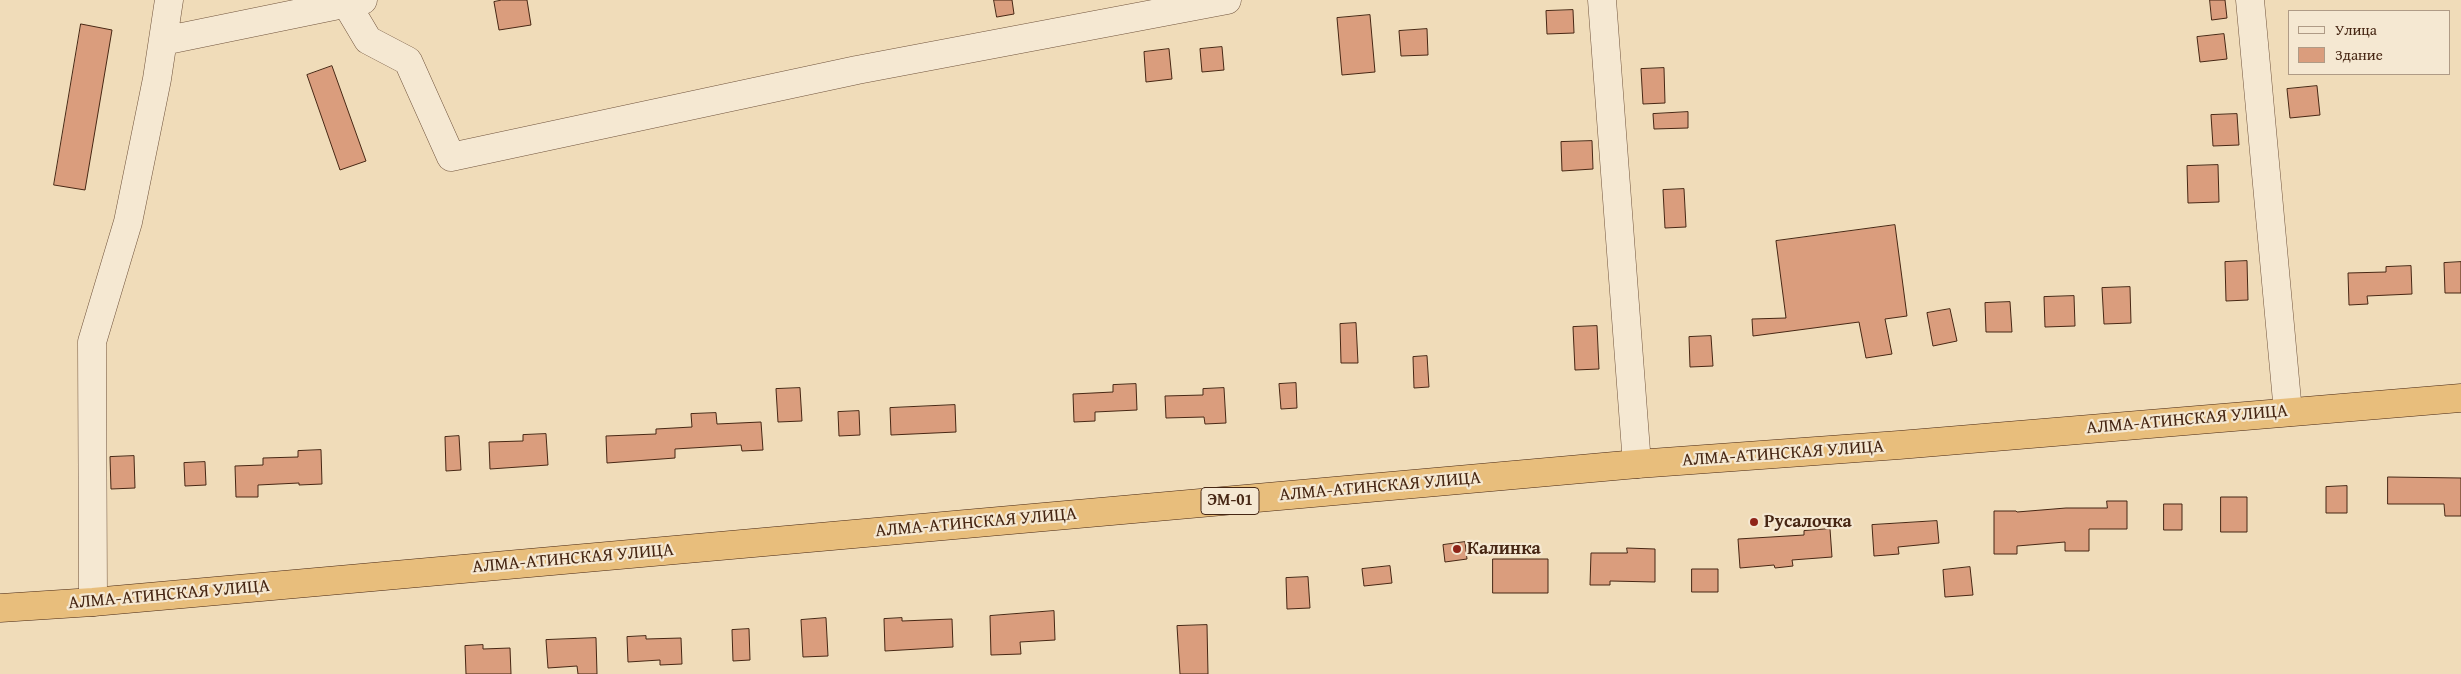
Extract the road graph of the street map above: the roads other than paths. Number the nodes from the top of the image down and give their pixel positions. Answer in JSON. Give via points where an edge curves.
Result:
{"nodes":[{"id":1,"x":168,"y":0,"type":"edge"},
{"id":2,"x":1227,"y":0,"type":"edge"},
{"id":3,"x":1602,"y":0,"type":"edge"},
{"id":4,"x":2250,"y":0,"type":"edge"},
{"id":5,"x":354,"y":2,"type":"edge"},
{"id":6,"x":163,"y":41,"type":"junction"},
{"id":7,"x":2461,"y":398,"type":"edge"},
{"id":8,"x":2288,"y":412,"type":"junction"},
{"id":9,"x":1637,"y":464,"type":"junction"},
{"id":10,"x":93,"y":602,"type":"junction"},
{"id":11,"x":0,"y":608,"type":"edge"}],
"edges":[{"from":1,"to":6,"type":"street"},
{"from":2,"to":5,"type":"street","via":[[857,70],[451,158],[408,61],[368,40]]},
{"from":3,"to":9,"type":"street"},
{"from":4,"to":8,"type":"street"},
{"from":5,"to":6,"type":"street"},
{"from":6,"to":10,"type":"street","via":[[128,222],[92,342]]},
{"from":7,"to":8,"type":"highway","name":"АЛМА-АТИНСКАЯ УЛИЦА","number":"ЭМ-01"},
{"from":8,"to":9,"type":"highway","name":"АЛМА-АТИНСКАЯ УЛИЦА","number":"ЭМ-01"},
{"from":9,"to":10,"type":"highway","name":"АЛМА-АТИНСКАЯ УЛИЦА","number":"ЭМ-01"},
{"from":10,"to":11,"type":"highway","name":"АЛМА-АТИНСКАЯ УЛИЦА","number":"ЭМ-01"}]}
